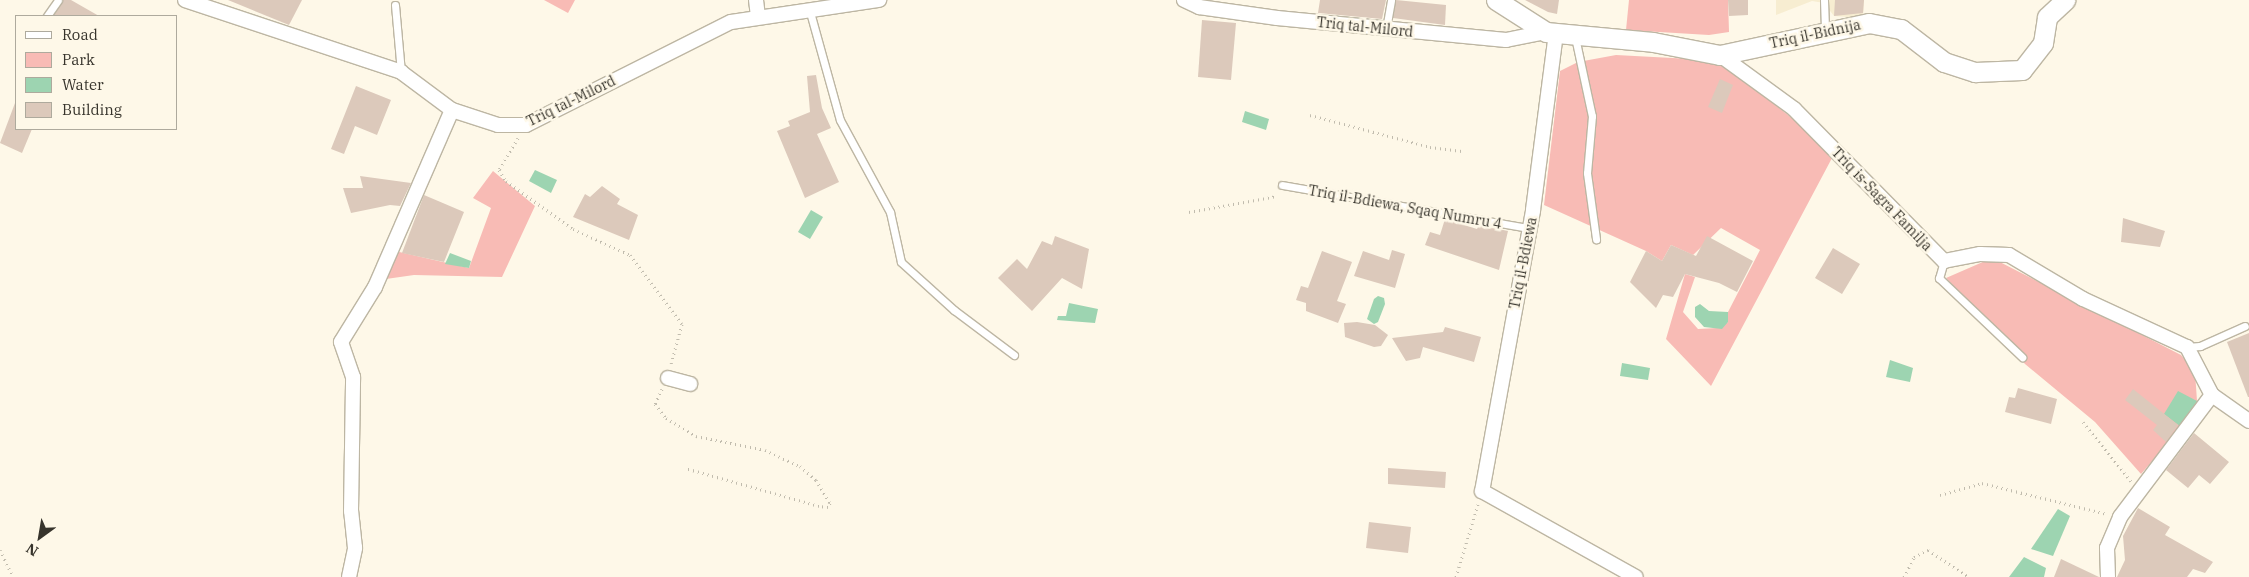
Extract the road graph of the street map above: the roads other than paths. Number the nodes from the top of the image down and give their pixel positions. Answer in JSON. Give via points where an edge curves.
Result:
{"nodes":[{"id":1,"x":58,"y":0,"type":"edge"},
{"id":2,"x":185,"y":0,"type":"edge"},
{"id":3,"x":756,"y":0,"type":"edge"},
{"id":4,"x":879,"y":0,"type":"edge"},
{"id":5,"x":1184,"y":0,"type":"edge"},
{"id":6,"x":1391,"y":0,"type":"edge"},
{"id":7,"x":1496,"y":0,"type":"edge"},
{"id":8,"x":1824,"y":0,"type":"edge"},
{"id":9,"x":2065,"y":0,"type":"edge"},
{"id":10,"x":396,"y":5,"type":"dead end"},
{"id":11,"x":810,"y":12,"type":"junction"},
{"id":12,"x":48,"y":15,"type":"edge"},
{"id":13,"x":758,"y":16,"type":"junction"},
{"id":14,"x":1386,"y":28,"type":"junction"},
{"id":15,"x":1551,"y":32,"type":"junction"},
{"id":16,"x":1825,"y":32,"type":"junction"},
{"id":17,"x":1574,"y":36,"type":"junction"},
{"id":18,"x":1720,"y":54,"type":"junction"},
{"id":19,"x":401,"y":72,"type":"junction"},
{"id":20,"x":452,"y":110,"type":"junction"},
{"id":21,"x":1282,"y":185,"type":"road end"},
{"id":22,"x":1528,"y":228,"type":"junction"},
{"id":23,"x":1596,"y":239,"type":"dead end"},
{"id":24,"x":1944,"y":261,"type":"junction"},
{"id":25,"x":2245,"y":326,"type":"dead end"},
{"id":26,"x":2187,"y":347,"type":"junction"},
{"id":27,"x":1014,"y":355,"type":"dead end"},
{"id":28,"x":2022,"y":357,"type":"dead end"},
{"id":29,"x":668,"y":378,"type":"road end"},
{"id":30,"x":690,"y":384,"type":"dead end"},
{"id":31,"x":2212,"y":395,"type":"junction"},
{"id":32,"x":2249,"y":420,"type":"edge"},
{"id":33,"x":349,"y":577,"type":"edge"},
{"id":34,"x":1636,"y":577,"type":"edge"},
{"id":35,"x":2108,"y":577,"type":"edge"}],
"edges":[{"from":1,"to":12,"type":"lane"},
{"from":2,"to":19,"type":"street","name":"Triq tal-Milord"},
{"from":3,"to":13,"type":"street"},
{"from":4,"to":11,"type":"street","name":"Triq tal-Milord"},
{"from":5,"to":14,"type":"street","name":"Triq tal-Milord","via":[[1199,7],[1277,18]]},
{"from":6,"to":14,"type":"lane"},
{"from":7,"to":15,"type":"street"},
{"from":8,"to":16,"type":"lane"},
{"from":9,"to":16,"type":"street","name":"Triq il-Bidnija","via":[[2047,17],[2043,43],[2022,70],[1975,72],[1944,62],[1902,29],[1869,23]]},
{"from":10,"to":19,"type":"lane"},
{"from":11,"to":13,"type":"street","name":"Triq tal-Milord"},
{"from":11,"to":27,"type":"lane","via":[[840,120],[890,212],[901,262],[954,310]]},
{"from":13,"to":20,"type":"street","name":"Triq tal-Milord","via":[[731,22],[526,125],[498,125]]},
{"from":14,"to":15,"type":"street","name":"Triq tal-Milord","via":[[1506,40]]},
{"from":15,"to":17,"type":"street","name":"Triq is-Sagra Familja"},
{"from":15,"to":22,"type":"street","name":"Triq il-Bdiewa"},
{"from":16,"to":18,"type":"street","name":"Triq il-Bidnija"},
{"from":17,"to":18,"type":"street","name":"Triq is-Sagra Familja","via":[[1653,42]]},
{"from":17,"to":23,"type":"lane","via":[[1592,116],[1587,174]]},
{"from":18,"to":24,"type":"street","name":"Triq is-Sagra Familja","via":[[1794,109]]},
{"from":19,"to":20,"type":"street","name":"Triq tal-Milord"},
{"from":20,"to":33,"type":"street","via":[[375,287],[341,342],[353,377],[350,511],[355,548]]},
{"from":21,"to":22,"type":"lane","name":"Triq il-Bdiewa, Sqaq Numru 4"},
{"from":22,"to":34,"type":"street","name":"Triq il-Bdiewa","via":[[1482,491]]},
{"from":24,"to":26,"type":"street","name":"Triq is-Sagra Familja","via":[[1980,254],[2010,255],[2083,299]]},
{"from":24,"to":28,"type":"lane","via":[[1940,278]]},
{"from":25,"to":26,"type":"lane","via":[[2200,346]]},
{"from":26,"to":31,"type":"street"},
{"from":29,"to":30,"type":"street"},
{"from":31,"to":32,"type":"street"},
{"from":31,"to":35,"type":"street","via":[[2120,517],[2107,548]]}]}
